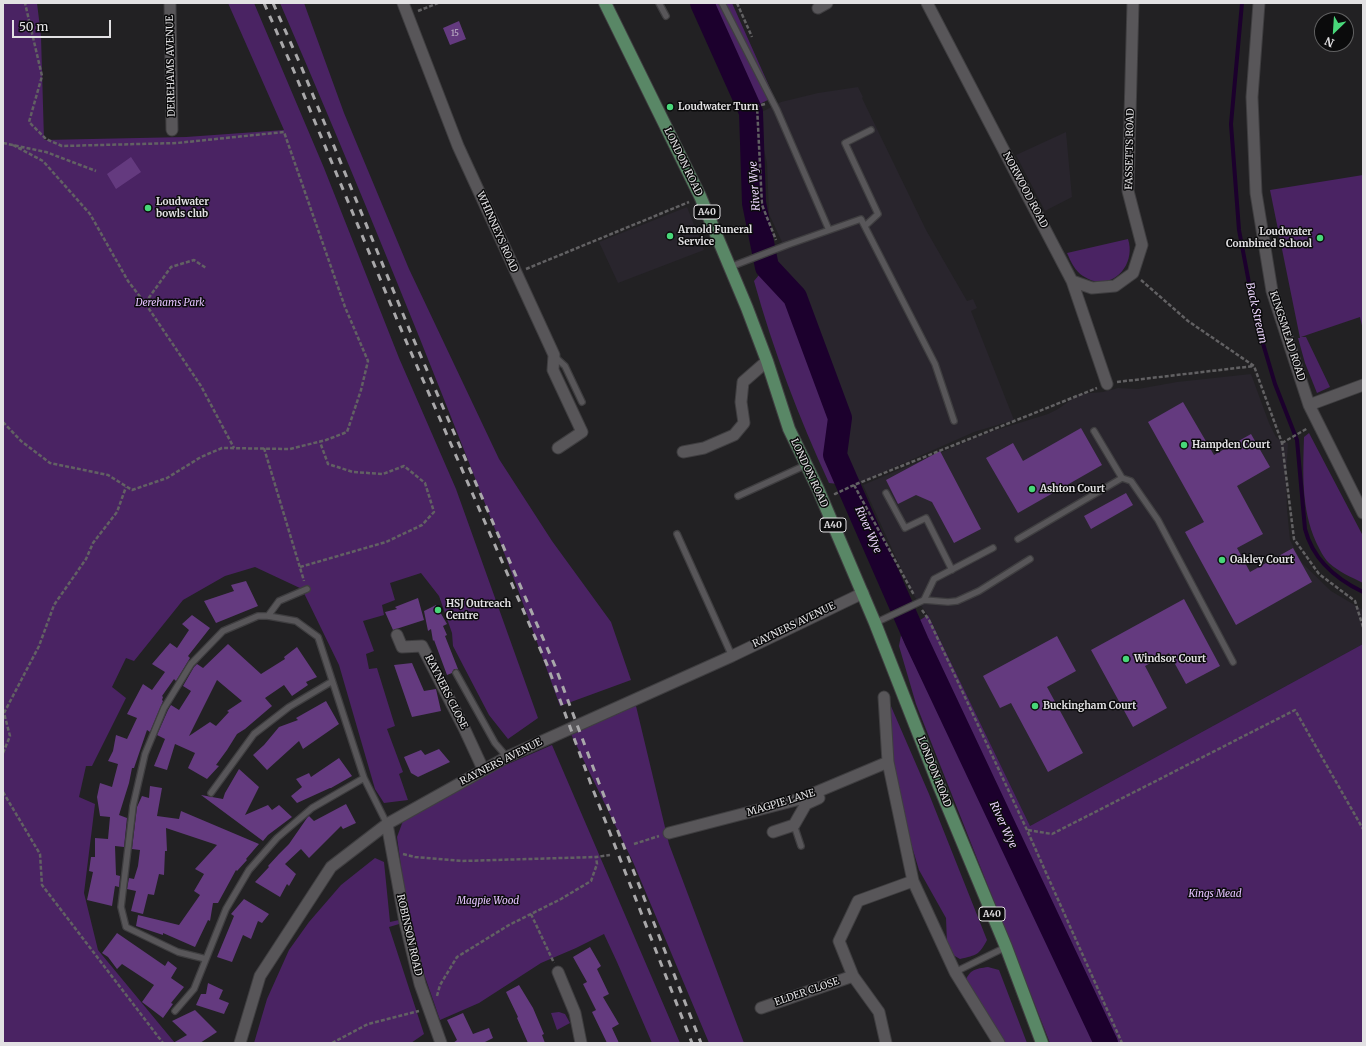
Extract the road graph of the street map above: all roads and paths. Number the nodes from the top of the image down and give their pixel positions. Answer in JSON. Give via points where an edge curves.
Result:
{"nodes":[{"id":1,"x":25,"y":3,"type":"edge"},
{"id":2,"x":170,"y":3,"type":"edge"},
{"id":3,"x":403,"y":3,"type":"edge"},
{"id":4,"x":438,"y":3,"type":"edge"},
{"id":5,"x":605,"y":3,"type":"edge"},
{"id":6,"x":659,"y":3,"type":"edge"},
{"id":7,"x":722,"y":3,"type":"edge"},
{"id":8,"x":737,"y":3,"type":"edge"},
{"id":9,"x":927,"y":3,"type":"edge"},
{"id":10,"x":1133,"y":3,"type":"edge"},
{"id":11,"x":1259,"y":3,"type":"edge"},
{"id":12,"x":417,"y":12,"type":"dead end"},
{"id":13,"x":666,"y":16,"type":"dead end"},
{"id":14,"x":752,"y":38,"type":"dead end"},
{"id":15,"x":773,"y":102,"type":"junction"},
{"id":16,"x":172,"y":130,"type":"dead end"},
{"id":17,"x":871,"y":130,"type":"dead end"},
{"id":18,"x":3,"y":143,"type":"edge"},
{"id":19,"x":13,"y":145,"type":"junction"},
{"id":20,"x":96,"y":171,"type":"dead end"},
{"id":21,"x":685,"y":205,"type":"dead end"},
{"id":22,"x":865,"y":226,"type":"junction"},
{"id":23,"x":829,"y":230,"type":"junction"},
{"id":24,"x":779,"y":248,"type":"junction"},
{"id":25,"x":730,"y":267,"type":"junction"},
{"id":26,"x":206,"y":268,"type":"dead end"},
{"id":27,"x":524,"y":270,"type":"dead end"},
{"id":28,"x":1133,"y":273,"type":"junction"},
{"id":29,"x":1072,"y":281,"type":"junction"},
{"id":30,"x":145,"y":303,"type":"junction"},
{"id":31,"x":554,"y":355,"type":"junction"},
{"id":32,"x":767,"y":361,"type":"junction"},
{"id":33,"x":1254,"y":366,"type":"junction"},
{"id":34,"x":1107,"y":384,"type":"junction"},
{"id":35,"x":1363,"y":385,"type":"edge"},
{"id":36,"x":582,"y":402,"type":"dead end"},
{"id":37,"x":1310,"y":405,"type":"junction"},
{"id":38,"x":954,"y":421,"type":"dead end"},
{"id":39,"x":3,"y":422,"type":"edge"},
{"id":40,"x":1318,"y":422,"type":"junction"},
{"id":41,"x":1094,"y":431,"type":"dead end"},
{"id":42,"x":320,"y":442,"type":"junction"},
{"id":43,"x":1282,"y":442,"type":"junction"},
{"id":44,"x":234,"y":448,"type":"junction"},
{"id":45,"x":264,"y":448,"type":"junction"},
{"id":46,"x":558,"y":448,"type":"dead end"},
{"id":47,"x":683,"y":452,"type":"dead end"},
{"id":48,"x":806,"y":464,"type":"junction"},
{"id":49,"x":1122,"y":478,"type":"junction"},
{"id":50,"x":854,"y":485,"type":"junction"},
{"id":51,"x":126,"y":487,"type":"junction"},
{"id":52,"x":886,"y":493,"type":"dead end"},
{"id":53,"x":835,"y":494,"type":"dead end"},
{"id":54,"x":738,"y":496,"type":"dead end"},
{"id":55,"x":1363,"y":513,"type":"edge"},
{"id":56,"x":677,"y":534,"type":"dead end"},
{"id":57,"x":1018,"y":539,"type":"dead end"},
{"id":58,"x":992,"y":548,"type":"dead end"},
{"id":59,"x":1030,"y":559,"type":"dead end"},
{"id":60,"x":300,"y":567,"type":"junction"},
{"id":61,"x":952,"y":570,"type":"junction"},
{"id":62,"x":307,"y":589,"type":"joint"},
{"id":63,"x":863,"y":593,"type":"junction"},
{"id":64,"x":924,"y":600,"type":"junction"},
{"id":65,"x":917,"y":603,"type":"junction"},
{"id":66,"x":268,"y":616,"type":"junction"},
{"id":67,"x":876,"y":623,"type":"junction"},
{"id":68,"x":1363,"y":627,"type":"edge"},
{"id":69,"x":397,"y":635,"type":"dead end"},
{"id":70,"x":732,"y":656,"type":"junction"},
{"id":71,"x":1233,"y":662,"type":"dead end"},
{"id":72,"x":456,"y":672,"type":"dead end"},
{"id":73,"x":332,"y":682,"type":"junction"},
{"id":74,"x":884,"y":697,"type":"dead end"},
{"id":75,"x":3,"y":754,"type":"edge"},
{"id":76,"x":507,"y":757,"type":"junction"},
{"id":77,"x":889,"y":766,"type":"junction"},
{"id":78,"x":482,"y":769,"type":"junction"},
{"id":79,"x":364,"y":778,"type":"junction"},
{"id":80,"x":3,"y":792,"type":"edge"},
{"id":81,"x":211,"y":793,"type":"dead end"},
{"id":82,"x":387,"y":824,"type":"junction"},
{"id":83,"x":794,"y":825,"type":"junction"},
{"id":84,"x":1363,"y":829,"type":"edge"},
{"id":85,"x":1027,"y":830,"type":"junction"},
{"id":86,"x":773,"y":832,"type":"dead end"},
{"id":87,"x":669,"y":833,"type":"joint"},
{"id":88,"x":634,"y":844,"type":"dead end"},
{"id":89,"x":801,"y":846,"type":"dead end"},
{"id":90,"x":391,"y":850,"type":"junction"},
{"id":91,"x":610,"y":855,"type":"dead end"},
{"id":92,"x":596,"y":857,"type":"junction"},
{"id":93,"x":913,"y":881,"type":"junction"},
{"id":94,"x":531,"y":914,"type":"junction"},
{"id":95,"x":1006,"y":947,"type":"junction"},
{"id":96,"x":206,"y":959,"type":"junction"},
{"id":97,"x":558,"y":972,"type":"joint"},
{"id":98,"x":955,"y":972,"type":"junction"},
{"id":99,"x":853,"y":976,"type":"junction"},
{"id":100,"x":761,"y":1008,"type":"dead end"},
{"id":101,"x":428,"y":1009,"type":"junction"},
{"id":102,"x":175,"y":1011,"type":"dead end"},
{"id":103,"x":163,"y":1043,"type":"edge"},
{"id":104,"x":240,"y":1043,"type":"edge"},
{"id":105,"x":332,"y":1043,"type":"edge"},
{"id":106,"x":441,"y":1043,"type":"edge"},
{"id":107,"x":581,"y":1043,"type":"edge"},
{"id":108,"x":886,"y":1043,"type":"edge"},
{"id":109,"x":999,"y":1043,"type":"edge"},
{"id":110,"x":1042,"y":1043,"type":"edge"},
{"id":111,"x":1122,"y":1043,"type":"edge"}],
"edges":[{"from":1,"to":42,"type":"path","via":[[42,76],[28,122],[46,139],[62,146],[177,143],[284,132],[345,307],[368,360],[347,432]]},
{"from":2,"to":16,"type":"street","name":"DEREHAMS AVENUE"},
{"from":3,"to":31,"type":"street","name":"WHINNEYS ROAD","via":[[458,146]]},
{"from":4,"to":12,"type":"path"},
{"from":5,"to":25,"type":"main road","name":"LONDON ROAD","number":"A40","via":[[700,196]]},
{"from":6,"to":13,"type":"lane"},
{"from":7,"to":15,"type":"lane"},
{"from":8,"to":14,"type":"path"},
{"from":9,"to":29,"type":"street","name":"NORWOOD ROAD"},
{"from":10,"to":28,"type":"street","name":"FASSETTS ROAD","via":[[1128,191],[1142,245]]},
{"from":11,"to":37,"type":"street","name":"KINGSMEAD ROAD","via":[[1252,97],[1256,193],[1272,291]]},
{"from":15,"to":23,"type":"lane"},
{"from":15,"to":24,"type":"path","via":[[757,106],[762,205]]},
{"from":17,"to":22,"type":"lane","via":[[845,143],[878,214]]},
{"from":18,"to":19,"type":"path"},
{"from":19,"to":20,"type":"path","via":[[46,152]]},
{"from":19,"to":30,"type":"path","via":[[43,161],[90,214],[128,281]]},
{"from":21,"to":27,"type":"path"},
{"from":22,"to":23,"type":"lane","via":[[861,219]]},
{"from":22,"to":38,"type":"lane","via":[[935,364]]},
{"from":23,"to":24,"type":"lane"},
{"from":24,"to":25,"type":"lane"},
{"from":25,"to":32,"type":"main road","name":"LONDON ROAD","number":"A40"},
{"from":26,"to":30,"type":"path","via":[[194,260],[171,267]]},
{"from":28,"to":29,"type":"street","via":[[1115,286],[1092,288]]},
{"from":28,"to":33,"type":"path","via":[[1188,321]]},
{"from":29,"to":34,"type":"street","name":"NORWOOD ROAD"},
{"from":30,"to":44,"type":"path","via":[[201,386]]},
{"from":31,"to":36,"type":"lane","via":[[565,366]]},
{"from":31,"to":46,"type":"street","name":"WHINNEYS ROAD","via":[[553,370],[582,432]]},
{"from":32,"to":47,"type":"street","via":[[743,382],[741,402],[744,423],[734,435],[704,448]]},
{"from":32,"to":48,"type":"main road","name":"LONDON ROAD","number":"A40","via":[[789,429]]},
{"from":33,"to":34,"type":"path"},
{"from":33,"to":43,"type":"path"},
{"from":34,"to":50,"type":"path"},
{"from":35,"to":37,"type":"street"},
{"from":37,"to":40,"type":"street","name":"KINGSMEAD ROAD"},
{"from":39,"to":51,"type":"path","via":[[20,442],[50,464],[108,475]]},
{"from":40,"to":43,"type":"path"},
{"from":40,"to":55,"type":"street","name":"KINGSMEAD ROAD"},
{"from":41,"to":49,"type":"lane"},
{"from":42,"to":45,"type":"path","via":[[290,449]]},
{"from":42,"to":60,"type":"path","via":[[328,464],[353,472],[383,474],[404,466],[425,483],[434,512],[422,525],[386,542]]},
{"from":43,"to":68,"type":"path","via":[[1294,539],[1319,574],[1355,601]]},
{"from":44,"to":45,"type":"path"},
{"from":44,"to":51,"type":"path","via":[[222,448],[201,457],[167,478],[132,490]]},
{"from":45,"to":60,"type":"path"},
{"from":48,"to":54,"type":"lane"},
{"from":48,"to":63,"type":"main road","name":"LONDON ROAD","number":"A40"},
{"from":49,"to":57,"type":"lane"},
{"from":49,"to":71,"type":"lane","via":[[1131,481],[1158,520]]},
{"from":50,"to":53,"type":"path"},
{"from":50,"to":65,"type":"path"},
{"from":51,"to":75,"type":"path","via":[[117,512],[93,543],[86,559],[54,605],[40,646],[4,713],[10,736]]},
{"from":52,"to":61,"type":"lane","via":[[905,528],[926,518]]},
{"from":56,"to":70,"type":"lane"},
{"from":58,"to":61,"type":"lane"},
{"from":59,"to":64,"type":"lane","via":[[979,591],[957,601]]},
{"from":60,"to":62,"type":"path"},
{"from":61,"to":64,"type":"lane","via":[[934,579]]},
{"from":62,"to":66,"type":"lane","via":[[279,601]]},
{"from":63,"to":67,"type":"main road","name":"LONDON ROAD","number":"A40"},
{"from":63,"to":70,"type":"street","name":"RAYNERS AVENUE"},
{"from":64,"to":65,"type":"lane"},
{"from":65,"to":67,"type":"lane"},
{"from":65,"to":85,"type":"path","via":[[929,620]]},
{"from":66,"to":73,"type":"lane","via":[[296,621],[318,637]]},
{"from":66,"to":96,"type":"lane","via":[[258,616],[223,631],[191,664],[164,708],[145,754],[133,806],[120,907],[126,927],[178,952]]},
{"from":67,"to":95,"type":"main road","name":"LONDON ROAD","number":"A40","via":[[939,786]]},
{"from":69,"to":78,"type":"street","name":"RAYNERS CLOSE","via":[[402,648],[422,646]]},
{"from":70,"to":76,"type":"street","name":"RAYNERS AVENUE"},
{"from":72,"to":76,"type":"lane","via":[[495,743]]},
{"from":73,"to":79,"type":"lane"},
{"from":73,"to":81,"type":"lane","via":[[289,707],[254,734]]},
{"from":74,"to":77,"type":"street"},
{"from":76,"to":78,"type":"street","name":"RAYNERS AVENUE"},
{"from":77,"to":83,"type":"street","via":[[806,804]]},
{"from":77,"to":87,"type":"street","name":"MAGPIE LANE","via":[[800,799]]},
{"from":77,"to":93,"type":"street"},
{"from":78,"to":82,"type":"street","name":"RAYNERS AVENUE"},
{"from":79,"to":82,"type":"lane"},
{"from":79,"to":96,"type":"lane","via":[[312,808],[277,838],[249,870],[226,909]]},
{"from":80,"to":103,"type":"path","via":[[40,854],[42,885]]},
{"from":82,"to":90,"type":"street","name":"ROBINSON ROAD"},
{"from":82,"to":104,"type":"street","name":"RAYNERS AVENUE","via":[[331,867],[260,976]]},
{"from":83,"to":86,"type":"street"},
{"from":83,"to":89,"type":"lane"},
{"from":84,"to":85,"type":"path","via":[[1295,710],[1052,834]]},
{"from":85,"to":111,"type":"path"},
{"from":87,"to":88,"type":"path"},
{"from":90,"to":92,"type":"path","via":[[415,857],[462,861]]},
{"from":90,"to":101,"type":"street","name":"ROBINSON ROAD","via":[[405,922]]},
{"from":91,"to":92,"type":"path"},
{"from":92,"to":94,"type":"path","via":[[597,864],[591,881]]},
{"from":93,"to":98,"type":"street"},
{"from":93,"to":99,"type":"street","via":[[858,901],[839,941]]},
{"from":94,"to":97,"type":"path"},
{"from":94,"to":101,"type":"path","via":[[457,957],[440,985],[434,1006]]},
{"from":95,"to":98,"type":"lane"},
{"from":95,"to":110,"type":"main road","name":"LONDON ROAD","number":"A40"},
{"from":96,"to":102,"type":"lane","via":[[194,989]]},
{"from":97,"to":107,"type":"street","via":[[575,1013]]},
{"from":98,"to":109,"type":"street"},
{"from":99,"to":100,"type":"street","name":"ELDER CLOSE"},
{"from":99,"to":108,"type":"street","via":[[879,1012]]},
{"from":101,"to":105,"type":"path","via":[[368,1024]]},
{"from":101,"to":106,"type":"street","name":"ROBINSON ROAD"}]}
